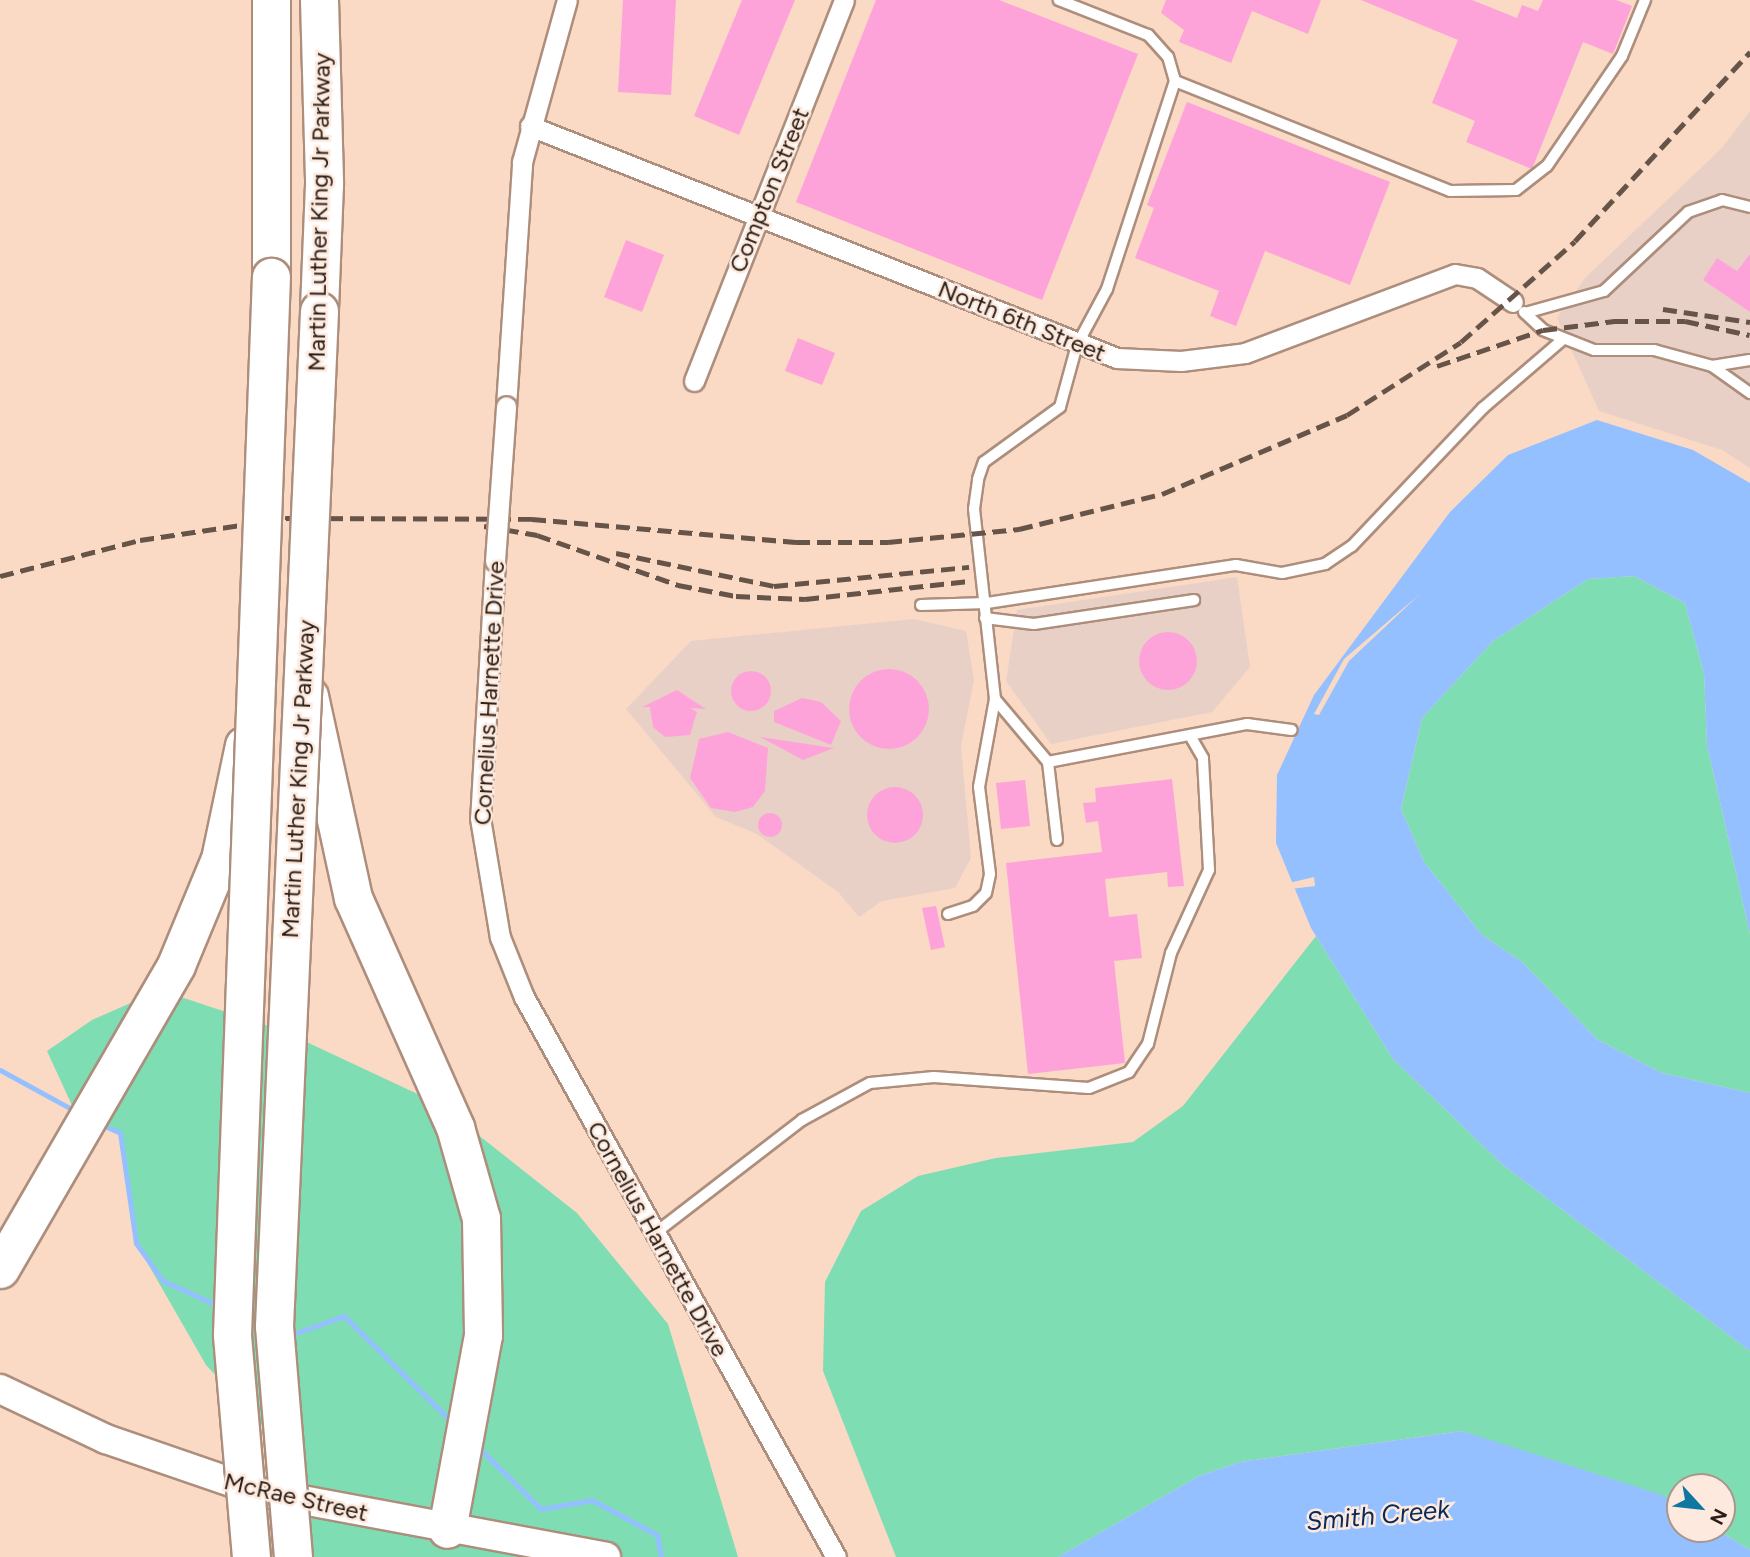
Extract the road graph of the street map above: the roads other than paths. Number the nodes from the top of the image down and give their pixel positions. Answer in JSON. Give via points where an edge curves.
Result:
{"nodes":[{"id":1,"x":271,"y":0,"type":"edge"},
{"id":2,"x":319,"y":0,"type":"edge"},
{"id":3,"x":567,"y":0,"type":"edge"},
{"id":4,"x":844,"y":0,"type":"edge"},
{"id":5,"x":1059,"y":0,"type":"edge"},
{"id":6,"x":1645,"y":0,"type":"edge"},
{"id":7,"x":1175,"y":80,"type":"junction"},
{"id":8,"x":530,"y":126,"type":"junction"},
{"id":9,"x":1750,"y":207,"type":"edge"},
{"id":10,"x":760,"y":215,"type":"junction"},
{"id":11,"x":1519,"y":307,"type":"junction"},
{"id":12,"x":1562,"y":340,"type":"junction"},
{"id":13,"x":1077,"y":345,"type":"junction"},
{"id":14,"x":1750,"y":360,"type":"edge"},
{"id":15,"x":1712,"y":366,"type":"junction"},
{"id":16,"x":694,"y":381,"type":"dead end"},
{"id":17,"x":1750,"y":393,"type":"edge"},
{"id":18,"x":1194,"y":600,"type":"dead end"},
{"id":19,"x":984,"y":603,"type":"junction"},
{"id":20,"x":921,"y":605,"type":"dead end"},
{"id":21,"x":985,"y":618,"type":"junction"},
{"id":22,"x":303,"y":662,"type":"junction"},
{"id":23,"x":995,"y":699,"type":"junction"},
{"id":24,"x":252,"y":703,"type":"junction"},
{"id":25,"x":1293,"y":730,"type":"dead end"},
{"id":26,"x":1192,"y":739,"type":"junction"},
{"id":27,"x":1048,"y":762,"type":"junction"},
{"id":28,"x":1057,"y":840,"type":"dead end"},
{"id":29,"x":948,"y":914,"type":"dead end"},
{"id":30,"x":654,"y":1234,"type":"junction"},
{"id":31,"x":7,"y":1256,"type":"edge"},
{"id":32,"x":0,"y":1389,"type":"edge"},
{"id":33,"x":447,"y":1529,"type":"junction"},
{"id":34,"x":251,"y":1557,"type":"edge"},
{"id":35,"x":293,"y":1557,"type":"edge"},
{"id":36,"x":606,"y":1557,"type":"edge"},
{"id":37,"x":836,"y":1557,"type":"edge"}],
"edges":[{"from":1,"to":24,"type":"highway","name":"Martin Luther King Jr Parkway","bridge":true,"via":[[271,277]]},
{"from":2,"to":22,"type":"highway","name":"Martin Luther King Jr Parkway","bridge":true,"via":[[324,184]]},
{"from":3,"to":8,"type":"street","name":"Cornelius Harnette Drive"},
{"from":4,"to":10,"type":"street","name":"Compton Street"},
{"from":5,"to":7,"type":"lane","via":[[1148,35],[1168,57]]},
{"from":6,"to":7,"type":"lane","via":[[1622,56],[1547,166],[1516,190],[1450,191]]},
{"from":7,"to":13,"type":"lane","via":[[1107,289]]},
{"from":8,"to":10,"type":"street","name":"North 6th Street"},
{"from":8,"to":30,"type":"street","name":"Cornelius Harnette Drive","bridge":true,"via":[[517,201],[481,771],[490,896],[524,997]]},
{"from":9,"to":11,"type":"lane","via":[[1722,200],[1689,212],[1604,290]]},
{"from":10,"to":13,"type":"street","name":"North 6th Street"},
{"from":10,"to":16,"type":"street","name":"Compton Street"},
{"from":11,"to":12,"type":"lane","name":"North 6th Street"},
{"from":11,"to":13,"type":"street","name":"North 6th Street","via":[[1478,278],[1455,274],[1245,353],[1145,362]]},
{"from":12,"to":15,"type":"lane","name":"North 6th Street","via":[[1594,350],[1654,350]]},
{"from":12,"to":19,"type":"lane","via":[[1483,408],[1352,547],[1325,564],[1282,573],[1236,565]]},
{"from":13,"to":19,"type":"lane","via":[[1060,407],[984,462],[974,509]]},
{"from":14,"to":15,"type":"lane"},
{"from":15,"to":17,"type":"lane"},
{"from":18,"to":21,"type":"lane","via":[[1034,624]]},
{"from":19,"to":20,"type":"lane"},
{"from":19,"to":21,"type":"lane"},
{"from":21,"to":23,"type":"lane"},
{"from":22,"to":33,"type":"highway","bridge":true,"via":[[353,898],[455,1127],[481,1218],[483,1335]]},
{"from":22,"to":35,"type":"highway","name":"Martin Luther King Jr Parkway","bridge":true,"via":[[274,1326]]},
{"from":23,"to":27,"type":"lane"},
{"from":23,"to":29,"type":"lane","via":[[979,787],[990,874],[986,893],[972,906]]},
{"from":24,"to":31,"type":"highway","via":[[220,859],[202,910]]},
{"from":24,"to":34,"type":"highway","name":"Martin Luther King Jr Parkway","bridge":true,"via":[[232,1334]]},
{"from":25,"to":26,"type":"lane","via":[[1247,724]]},
{"from":26,"to":27,"type":"lane"},
{"from":26,"to":30,"type":"lane","via":[[1203,758],[1209,870],[1171,953],[1148,1044],[1129,1072],[1089,1088],[934,1077],[870,1083],[802,1120]]},
{"from":27,"to":28,"type":"lane"},
{"from":30,"to":37,"type":"street","name":"Cornelius Harnette Drive"},
{"from":32,"to":33,"type":"main road","name":"McRae Street","bridge":true,"via":[[52,1415],[260,1492]]},
{"from":33,"to":36,"type":"main road","name":"McRae Street"}]}
